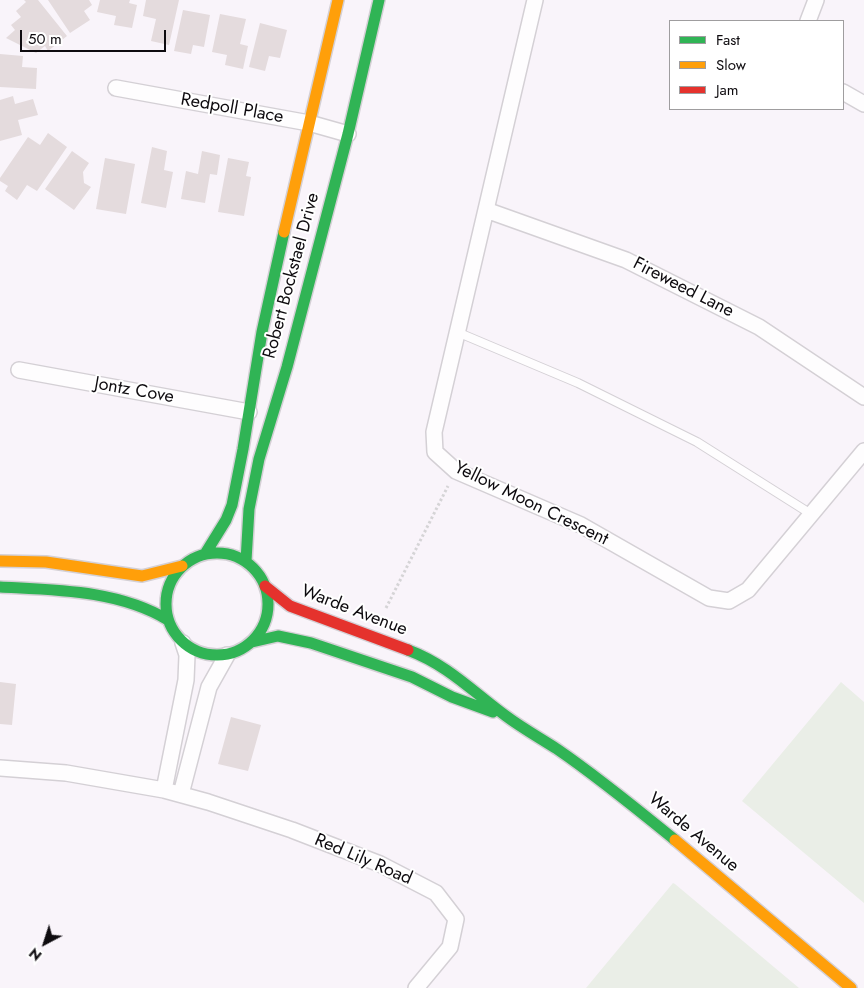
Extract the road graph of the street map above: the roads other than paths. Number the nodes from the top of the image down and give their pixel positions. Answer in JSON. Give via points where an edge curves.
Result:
{"nodes":[{"id":1,"x":338,"y":0,"type":"edge"},
{"id":2,"x":379,"y":0,"type":"edge"},
{"id":3,"x":535,"y":0,"type":"edge"},
{"id":4,"x":816,"y":0,"type":"edge"},
{"id":5,"x":808,"y":20,"type":"edge"},
{"id":6,"x":116,"y":88,"type":"dead end"},
{"id":7,"x":844,"y":93,"type":"edge"},
{"id":8,"x":864,"y":104,"type":"edge"},
{"id":9,"x":308,"y":123,"type":"junction"},
{"id":10,"x":348,"y":134,"type":"junction"},
{"id":11,"x":486,"y":210,"type":"junction"},
{"id":12,"x":458,"y":332,"type":"junction"},
{"id":13,"x":19,"y":370,"type":"dead end"},
{"id":14,"x":864,"y":397,"type":"edge"},
{"id":15,"x":249,"y":412,"type":"junction"},
{"id":16,"x":864,"y":452,"type":"edge"},
{"id":17,"x":811,"y":514,"type":"junction"},
{"id":18,"x":205,"y":554,"type":"junction"},
{"id":19,"x":0,"y":560,"type":"edge"},
{"id":20,"x":246,"y":561,"type":"junction"},
{"id":21,"x":182,"y":566,"type":"junction"},
{"id":22,"x":265,"y":586,"type":"junction"},
{"id":23,"x":0,"y":587,"type":"edge"},
{"id":24,"x":168,"y":620,"type":"junction"},
{"id":25,"x":252,"y":642,"type":"junction"},
{"id":26,"x":183,"y":643,"type":"junction"},
{"id":27,"x":227,"y":655,"type":"junction"},
{"id":28,"x":506,"y":716,"type":"junction"},
{"id":29,"x":0,"y":768,"type":"edge"},
{"id":30,"x":164,"y":790,"type":"junction"},
{"id":31,"x":181,"y":794,"type":"junction"},
{"id":32,"x":416,"y":988,"type":"edge"},
{"id":33,"x":851,"y":988,"type":"edge"}],
"edges":[{"from":1,"to":9,"type":"street","name":"Robert Bockstael Drive"},
{"from":2,"to":10,"type":"street","name":"Robert Bockstael Drive"},
{"from":3,"to":11,"type":"street","name":"Yellow Moon Crescent"},
{"from":4,"to":5,"type":"street"},
{"from":6,"to":9,"type":"street","name":"Redpoll Place"},
{"from":7,"to":8,"type":"street"},
{"from":9,"to":10,"type":"street","name":"Redpoll Place"},
{"from":9,"to":15,"type":"street","name":"Robert Bockstael Drive","via":[[262,332]]},
{"from":10,"to":20,"type":"street","name":"Robert Bockstael Drive","via":[[287,367],[259,459],[249,509]]},
{"from":11,"to":12,"type":"street","name":"Yellow Moon Crescent"},
{"from":11,"to":14,"type":"street","name":"Fireweed Lane","via":[[635,264],[759,327]]},
{"from":12,"to":17,"type":"lane","via":[[578,383],[697,442]]},
{"from":12,"to":17,"type":"street","name":"Yellow Moon Crescent","via":[[434,432],[435,452],[456,471],[581,525],[709,598],[729,601],[748,590]]},
{"from":13,"to":15,"type":"street","name":"Jontz Cove"},
{"from":15,"to":18,"type":"street","name":"Robert Bockstael Drive","via":[[232,505]]},
{"from":16,"to":17,"type":"street","name":"Yellow Moon Crescent"},
{"from":18,"to":20,"type":"street","via":[[226,553]]},
{"from":18,"to":21,"type":"street"},
{"from":19,"to":21,"type":"street","via":[[46,562],[142,576]]},
{"from":20,"to":22,"type":"street","via":[[258,572]]},
{"from":21,"to":24,"type":"street","via":[[170,582],[165,601]]},
{"from":22,"to":25,"type":"street","via":[[266,622]]},
{"from":22,"to":28,"type":"street","name":"Warde Avenue","via":[[290,606],[423,656],[466,683]]},
{"from":23,"to":24,"type":"street","via":[[101,595],[141,606]]},
{"from":24,"to":26,"type":"street"},
{"from":25,"to":27,"type":"street"},
{"from":25,"to":28,"type":"street","name":"Warde Avenue","via":[[278,636],[312,643],[412,677],[452,697]]},
{"from":26,"to":27,"type":"street","via":[[211,656]]},
{"from":26,"to":30,"type":"street","via":[[187,655],[186,680]]},
{"from":27,"to":31,"type":"street","via":[[208,691]]},
{"from":28,"to":33,"type":"street","name":"Warde Avenue","via":[[611,788]]},
{"from":29,"to":30,"type":"street","name":"Red Lily Road","via":[[66,773]]},
{"from":30,"to":31,"type":"street","name":"Red Lily Road"},
{"from":31,"to":32,"type":"street","name":"Red Lily Road","via":[[380,864],[436,893],[456,919],[450,947]]}]}
